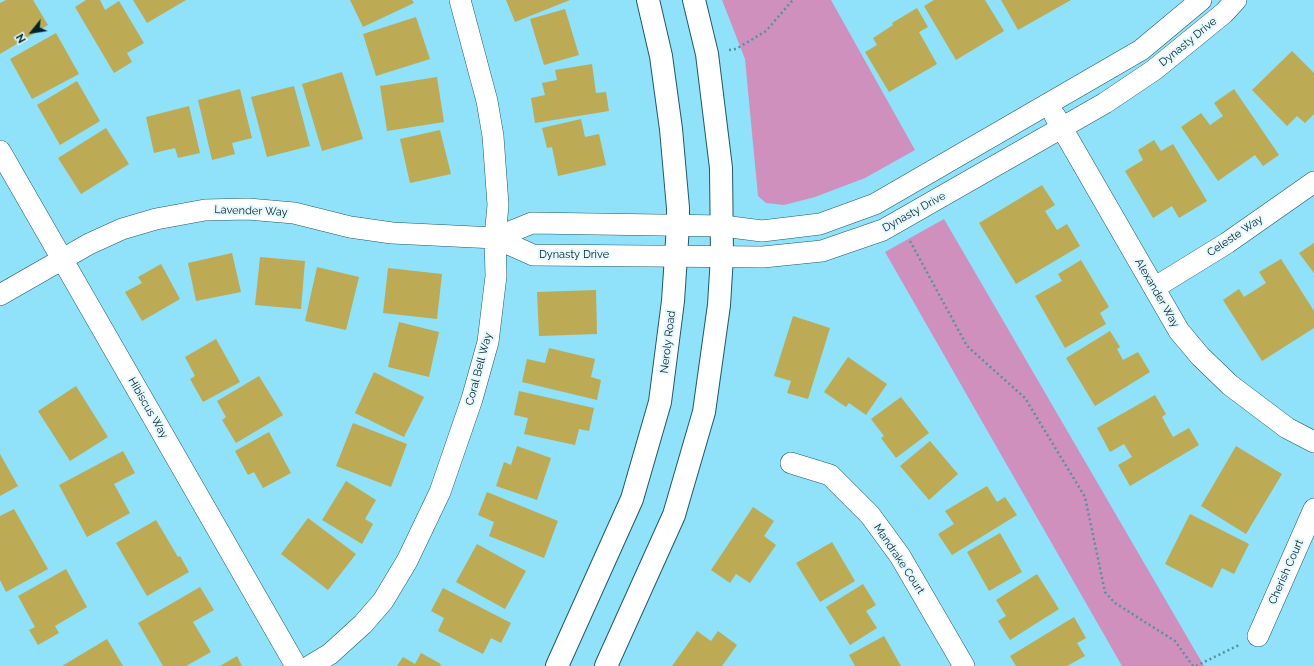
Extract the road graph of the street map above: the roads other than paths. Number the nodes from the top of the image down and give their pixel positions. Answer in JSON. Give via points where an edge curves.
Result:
{"nodes":[{"id":1,"x":460,"y":0,"type":"edge"},
{"id":2,"x":648,"y":0,"type":"edge"},
{"id":3,"x":694,"y":0,"type":"edge"},
{"id":4,"x":1201,"y":0,"type":"edge"},
{"id":5,"x":1236,"y":0,"type":"edge"},
{"id":6,"x":1048,"y":103,"type":"junction"},
{"id":7,"x":1062,"y":128,"type":"junction"},
{"id":8,"x":0,"y":151,"type":"edge"},
{"id":9,"x":1314,"y":182,"type":"edge"},
{"id":10,"x":678,"y":226,"type":"junction"},
{"id":11,"x":723,"y":226,"type":"junction"},
{"id":12,"x":495,"y":238,"type":"junction"},
{"id":13,"x":676,"y":255,"type":"junction"},
{"id":14,"x":722,"y":256,"type":"junction"},
{"id":15,"x":63,"y":259,"type":"junction"},
{"id":16,"x":1154,"y":288,"type":"junction"},
{"id":17,"x":0,"y":295,"type":"edge"},
{"id":18,"x":1314,"y":442,"type":"edge"},
{"id":19,"x":791,"y":463,"type":"dead end"},
{"id":20,"x":1314,"y":508,"type":"edge"},
{"id":21,"x":1258,"y":636,"type":"road end"},
{"id":22,"x":296,"y":666,"type":"edge"},
{"id":23,"x":310,"y":666,"type":"edge"},
{"id":24,"x":557,"y":666,"type":"edge"},
{"id":25,"x":606,"y":666,"type":"edge"},
{"id":26,"x":964,"y":666,"type":"edge"}],
"edges":[{"from":1,"to":12,"type":"street","name":"Coral Bell Way","via":[[487,101],[493,136],[498,205]]},
{"from":2,"to":10,"type":"street","name":"Neroly Road","via":[[661,56],[669,114]]},
{"from":3,"to":11,"type":"street","via":[[707,54],[721,168]]},
{"from":4,"to":6,"type":"street","via":[[1141,50]]},
{"from":5,"to":7,"type":"street","name":"Dynasty Drive","via":[[1224,13],[1154,70]]},
{"from":6,"to":7,"type":"street","name":"Alexander Way"},
{"from":6,"to":11,"type":"street","via":[[875,204],[820,224],[762,231]]},
{"from":7,"to":14,"type":"street","name":"Dynasty Drive","via":[[883,230],[822,251],[764,257]]},
{"from":7,"to":16,"type":"street","name":"Alexander Way"},
{"from":8,"to":15,"type":"street","name":"Hibiscus Way"},
{"from":9,"to":16,"type":"street","name":"Celeste Way","via":[[1227,243]]},
{"from":10,"to":11,"type":"street"},
{"from":10,"to":12,"type":"street","via":[[532,223]]},
{"from":10,"to":13,"type":"street","name":"Neroly Road"},
{"from":11,"to":14,"type":"street"},
{"from":12,"to":13,"type":"street","name":"Dynasty Drive","via":[[532,255]]},
{"from":12,"to":15,"type":"street","name":"Lavender Way","via":[[392,233],[350,227],[294,213],[248,209],[204,210],[156,219],[122,229]]},
{"from":12,"to":23,"type":"street","name":"Coral Bell Way","via":[[496,276],[488,342],[472,399],[440,492],[407,561],[383,601],[363,624],[330,654]]},
{"from":13,"to":14,"type":"street","name":"Dynasty Drive"},
{"from":13,"to":24,"type":"street","name":"Neroly Road","via":[[660,402],[632,499]]},
{"from":14,"to":25,"type":"street","via":[[719,306],[704,412],[674,515]]},
{"from":15,"to":17,"type":"street","name":"Lavender Way"},
{"from":15,"to":22,"type":"street","name":"Hibiscus Way"},
{"from":16,"to":18,"type":"street","name":"Alexander Way","via":[[1179,331],[1230,385],[1287,428]]},
{"from":19,"to":26,"type":"street","name":"Mandrake Court","via":[[830,475],[870,515],[900,556]]},
{"from":20,"to":21,"type":"street","name":"Cherish Court"}]}
